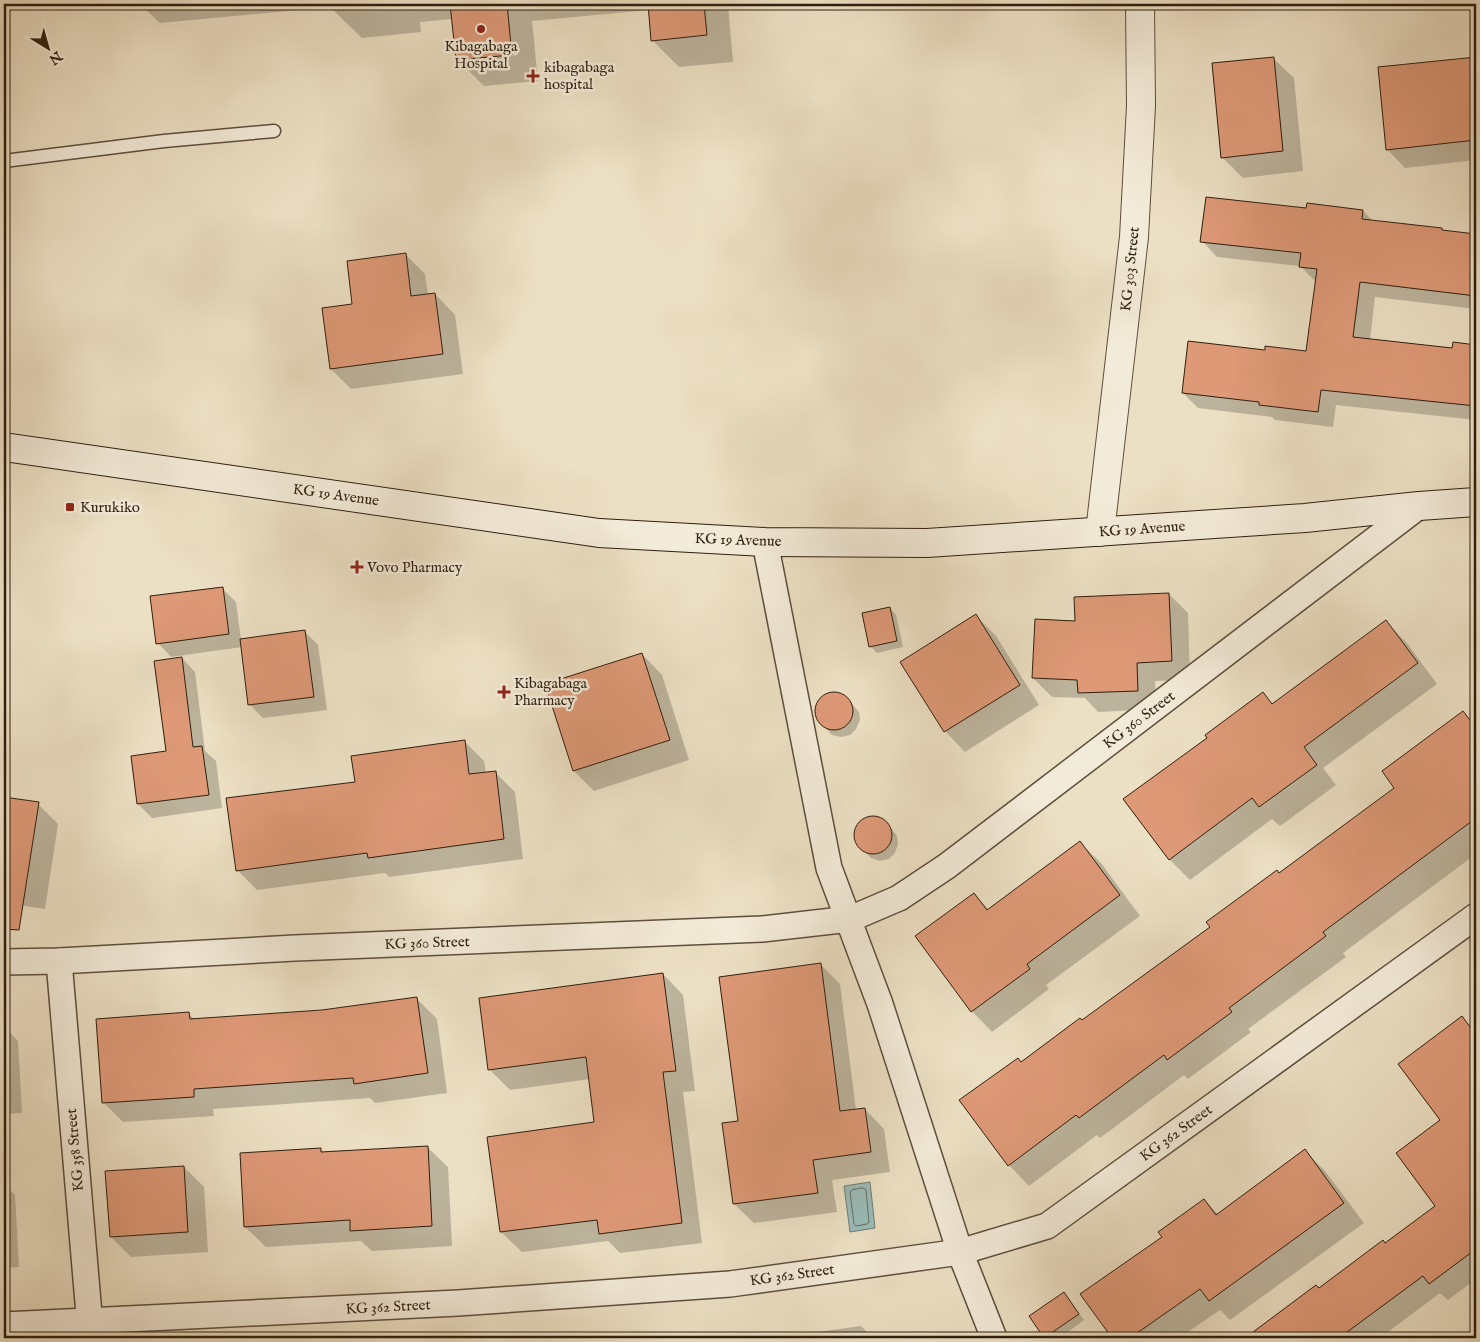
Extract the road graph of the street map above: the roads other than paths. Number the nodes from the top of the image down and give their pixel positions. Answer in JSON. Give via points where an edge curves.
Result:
{"nodes":[{"id":1,"x":1140,"y":4,"type":"edge"},
{"id":2,"x":274,"y":131,"type":"dead end"},
{"id":3,"x":4,"y":161,"type":"edge"},
{"id":4,"x":4,"y":447,"type":"edge"},
{"id":5,"x":1476,"y":502,"type":"edge"},
{"id":6,"x":1419,"y":506,"type":"junction"},
{"id":7,"x":1100,"y":532,"type":"junction"},
{"id":8,"x":765,"y":542,"type":"junction"},
{"id":9,"x":1476,"y":916,"type":"edge"},
{"id":10,"x":850,"y":919,"type":"junction"},
{"id":11,"x":4,"y":962,"type":"edge"},
{"id":12,"x":59,"y":962,"type":"junction"},
{"id":13,"x":960,"y":1252,"type":"junction"},
{"id":14,"x":4,"y":1325,"type":"edge"},
{"id":15,"x":90,"y":1330,"type":"edge"},
{"id":16,"x":994,"y":1338,"type":"edge"}],
"edges":[{"from":1,"to":7,"type":"main road","name":"KG 303 Street","via":[[1141,106],[1134,237]]},
{"from":2,"to":3,"type":"lane"},
{"from":4,"to":8,"type":"main road","name":"KG 19 Avenue","via":[[599,533]]},
{"from":5,"to":6,"type":"main road","name":"KG 19 Avenue"},
{"from":6,"to":7,"type":"main road","name":"KG 19 Avenue","via":[[1305,518]]},
{"from":6,"to":10,"type":"street","name":"KG 360 Street","via":[[947,866],[899,898]]},
{"from":7,"to":8,"type":"main road","name":"KG 19 Avenue","via":[[927,543]]},
{"from":8,"to":10,"type":"street","via":[[829,868]]},
{"from":9,"to":13,"type":"street","name":"KG 362 Street","via":[[1047,1226]]},
{"from":10,"to":12,"type":"street","name":"KG 360 Street","via":[[762,929],[295,948]]},
{"from":10,"to":13,"type":"street"},
{"from":11,"to":12,"type":"street","name":"KG 360 Street"},
{"from":12,"to":15,"type":"street","name":"KG 358 Street"},
{"from":13,"to":15,"type":"street","name":"KG 362 Street","via":[[730,1284]]},
{"from":13,"to":16,"type":"street"},
{"from":14,"to":15,"type":"street","name":"KG 362 Street"}]}
